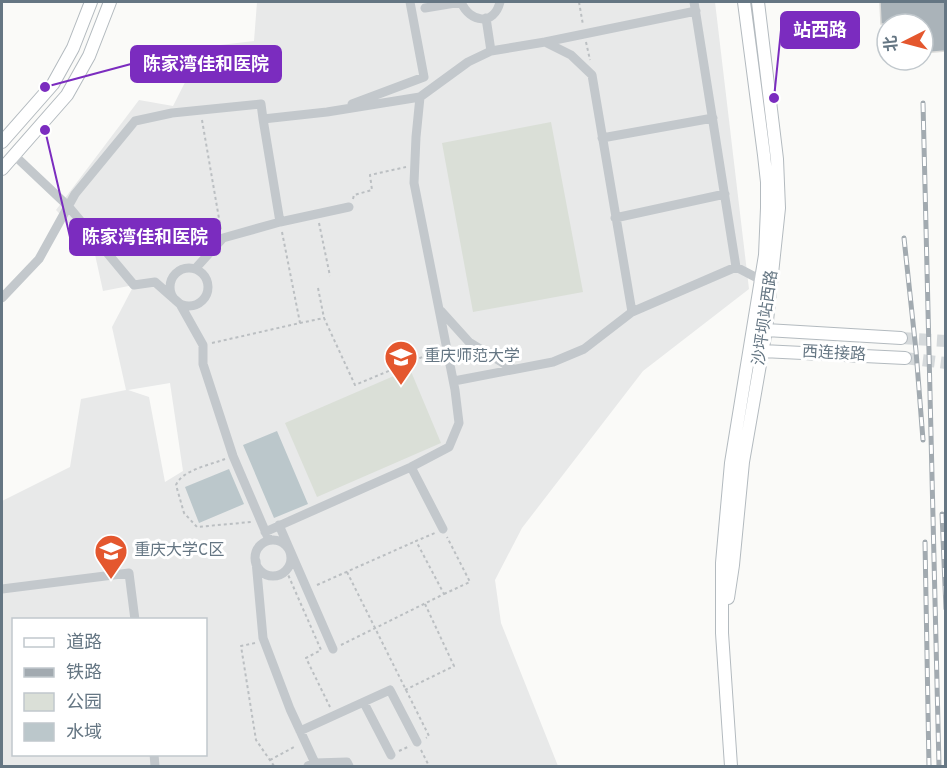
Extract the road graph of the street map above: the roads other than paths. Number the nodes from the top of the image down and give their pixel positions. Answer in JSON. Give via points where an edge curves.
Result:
{"nodes":[{"id":1,"x":91,"y":2,"type":"edge"},
{"id":2,"x":110,"y":2,"type":"edge"},
{"id":3,"x":410,"y":2,"type":"edge"},
{"id":4,"x":500,"y":2,"type":"edge"},
{"id":5,"x":744,"y":2,"type":"edge"},
{"id":6,"x":758,"y":2,"type":"edge"},
{"id":7,"x":695,"y":6,"type":"edge"},
{"id":8,"x":425,"y":8,"type":"dead end"},
{"id":9,"x":486,"y":18,"type":"junction"},
{"id":10,"x":545,"y":42,"type":"junction"},
{"id":11,"x":490,"y":51,"type":"junction"},
{"id":12,"x":420,"y":97,"type":"junction"},
{"id":13,"x":327,"y":112,"type":"junction"},
{"id":14,"x":713,"y":118,"type":"junction"},
{"id":15,"x":263,"y":119,"type":"junction"},
{"id":16,"x":602,"y":138,"type":"junction"},
{"id":17,"x":2,"y":142,"type":"edge"},
{"id":18,"x":14,"y":155,"type":"junction"},
{"id":19,"x":2,"y":169,"type":"edge"},
{"id":20,"x":725,"y":194,"type":"junction"},
{"id":21,"x":68,"y":206,"type":"junction"},
{"id":22,"x":349,"y":207,"type":"road end"},
{"id":23,"x":615,"y":218,"type":"junction"},
{"id":24,"x":280,"y":222,"type":"junction"},
{"id":25,"x":736,"y":267,"type":"junction"},
{"id":26,"x":195,"y":269,"type":"junction"},
{"id":27,"x":761,"y":280,"type":"junction"},
{"id":28,"x":2,"y":298,"type":"edge"},
{"id":29,"x":180,"y":304,"type":"junction"},
{"id":30,"x":439,"y":310,"type":"junction"},
{"id":31,"x":632,"y":312,"type":"junction"},
{"id":32,"x":766,"y":330,"type":"junction"},
{"id":33,"x":901,"y":338,"type":"tunnel mouth"},
{"id":34,"x":762,"y":351,"type":"junction"},
{"id":35,"x":905,"y":358,"type":"tunnel mouth"},
{"id":36,"x":513,"y":369,"type":"junction"},
{"id":37,"x":454,"y":381,"type":"junction"},
{"id":38,"x":411,"y":467,"type":"junction"},
{"id":39,"x":279,"y":525,"type":"junction"},
{"id":40,"x":443,"y":529,"type":"road end"},
{"id":41,"x":267,"y":536,"type":"junction"},
{"id":42,"x":289,"y":549,"type":"junction"},
{"id":43,"x":256,"y":561,"type":"junction"},
{"id":44,"x":2,"y":589,"type":"edge"},
{"id":45,"x":135,"y":618,"type":"edge"},
{"id":46,"x":722,"y":633,"type":"junction"},
{"id":47,"x":333,"y":649,"type":"road end"},
{"id":48,"x":364,"y":703,"type":"junction"},
{"id":49,"x":300,"y":731,"type":"junction"},
{"id":50,"x":417,"y":742,"type":"road end"},
{"id":51,"x":391,"y":755,"type":"dead end"},
{"id":52,"x":311,"y":765,"type":"edge"},
{"id":53,"x":349,"y":766,"type":"edge"},
{"id":54,"x":731,"y":766,"type":"edge"}],
"edges":[{"from":1,"to":17,"type":"main road","via":[[73,48],[53,84]]},
{"from":2,"to":18,"type":"main road","via":[[89,56],[67,94]]},
{"from":3,"to":13,"type":"street","via":[[424,77]]},
{"from":4,"to":9,"type":"street","via":[[495,13]]},
{"from":5,"to":27,"type":"main road","name":"沙坪坝站西路","via":[[767,182]]},
{"from":6,"to":32,"type":"main road","name":"沙坪坝站西路","via":[[779,183]]},
{"from":7,"to":10,"type":"street"},
{"from":7,"to":14,"type":"street"},
{"from":8,"to":9,"type":"street","via":[[461,2],[465,12],[475,18]]},
{"from":9,"to":11,"type":"street"},
{"from":10,"to":11,"type":"street"},
{"from":10,"to":16,"type":"street","via":[[571,55],[592,75]]},
{"from":11,"to":12,"type":"street"},
{"from":12,"to":13,"type":"street"},
{"from":12,"to":30,"type":"street","via":[[414,183]]},
{"from":13,"to":15,"type":"street"},
{"from":14,"to":16,"type":"street"},
{"from":14,"to":20,"type":"street"},
{"from":15,"to":21,"type":"street","via":[[261,104],[135,121]]},
{"from":15,"to":24,"type":"street"},
{"from":16,"to":23,"type":"street"},
{"from":18,"to":19,"type":"main road"},
{"from":18,"to":21,"type":"street"},
{"from":20,"to":23,"type":"street"},
{"from":20,"to":25,"type":"street"},
{"from":21,"to":28,"type":"street","via":[[39,259]]},
{"from":21,"to":29,"type":"street","via":[[134,285],[155,282]]},
{"from":22,"to":24,"type":"street"},
{"from":23,"to":31,"type":"street"},
{"from":24,"to":26,"type":"street","via":[[223,238]]},
{"from":25,"to":27,"type":"street"},
{"from":25,"to":31,"type":"street"},
{"from":26,"to":29,"type":"street","via":[[182,269],[172,278],[170,290]]},
{"from":26,"to":29,"type":"street","via":[[207,283],[206,296],[192,306]]},
{"from":27,"to":46,"type":"main road","name":"沙坪坝站西路","via":[[731,463],[722,562]]},
{"from":29,"to":41,"type":"street","via":[[203,345],[202,364],[233,456]]},
{"from":30,"to":36,"type":"street","via":[[469,342]]},
{"from":30,"to":37,"type":"street"},
{"from":31,"to":36,"type":"street","via":[[584,349],[553,362]]},
{"from":32,"to":33,"type":"main road","name":"西连接路"},
{"from":32,"to":34,"type":"main road","name":"沙坪坝站西路"},
{"from":34,"to":35,"type":"main road","name":"西连接路"},
{"from":34,"to":46,"type":"main road","name":"沙坪坝站西路","via":[[743,462]]},
{"from":36,"to":37,"type":"street"},
{"from":37,"to":38,"type":"street","via":[[459,423],[449,447]]},
{"from":38,"to":39,"type":"street"},
{"from":38,"to":40,"type":"street"},
{"from":39,"to":41,"type":"street"},
{"from":39,"to":42,"type":"street"},
{"from":41,"to":42,"type":"street"},
{"from":41,"to":43,"type":"street","via":[[257,550]]},
{"from":42,"to":43,"type":"street","via":[[291,560],[286,570],[277,575],[261,571]]},
{"from":42,"to":47,"type":"street"},
{"from":43,"to":49,"type":"street","via":[[264,640]]},
{"from":44,"to":45,"type":"street","via":[[129,573]]},
{"from":46,"to":54,"type":"main road","name":"沙坪坝站西路"},
{"from":48,"to":49,"type":"street"},
{"from":48,"to":50,"type":"street","via":[[390,690]]},
{"from":48,"to":51,"type":"street"},
{"from":49,"to":52,"type":"street"},
{"from":52,"to":53,"type":"street","via":[[347,762]]}]}
